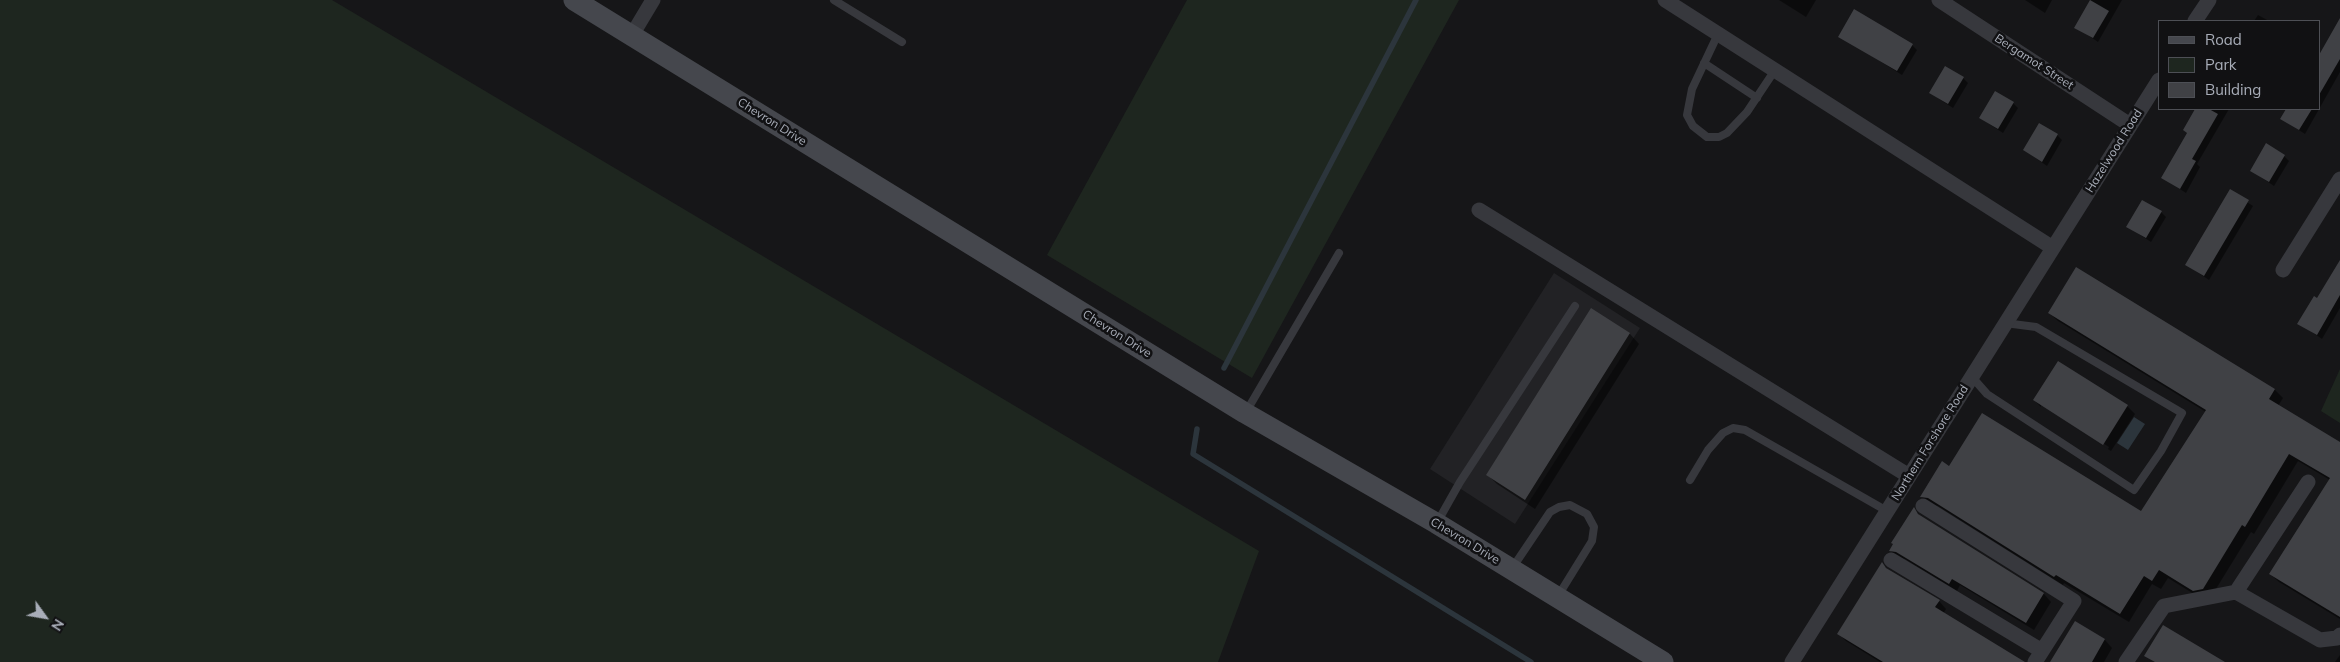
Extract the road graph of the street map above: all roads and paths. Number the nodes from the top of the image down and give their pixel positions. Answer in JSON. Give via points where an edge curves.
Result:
{"nodes":[{"id":1,"x":574,"y":0,"type":"edge"},
{"id":2,"x":652,"y":0,"type":"edge"},
{"id":3,"x":834,"y":0,"type":"edge"},
{"id":4,"x":1664,"y":0,"type":"edge"},
{"id":5,"x":1938,"y":0,"type":"edge"},
{"id":6,"x":1967,"y":0,"type":"edge"},
{"id":7,"x":2209,"y":0,"type":"edge"},
{"id":8,"x":1958,"y":13,"type":"junction"},
{"id":9,"x":2196,"y":20,"type":"edge"},
{"id":10,"x":1718,"y":34,"type":"junction"},
{"id":11,"x":632,"y":35,"type":"junction"},
{"id":12,"x":902,"y":42,"type":"dead end"},
{"id":13,"x":1704,"y":62,"type":"junction"},
{"id":14,"x":1775,"y":70,"type":"junction"},
{"id":15,"x":2158,"y":82,"type":"edge"},
{"id":16,"x":1757,"y":98,"type":"junction"},
{"id":17,"x":2130,"y":125,"type":"junction"},
{"id":18,"x":2340,"y":179,"type":"edge"},
{"id":19,"x":1479,"y":210,"type":"dead end"},
{"id":20,"x":2068,"y":223,"type":"joint"},
{"id":21,"x":2053,"y":248,"type":"junction"},
{"id":22,"x":1339,"y":253,"type":"dead end"},
{"id":23,"x":2283,"y":270,"type":"dead end"},
{"id":24,"x":1575,"y":306,"type":"dead end"},
{"id":25,"x":2005,"y":323,"type":"junction"},
{"id":26,"x":1972,"y":377,"type":"junction"},
{"id":27,"x":1245,"y":413,"type":"junction"},
{"id":28,"x":1910,"y":476,"type":"junction"},
{"id":29,"x":1690,"y":480,"type":"dead end"},
{"id":30,"x":2308,"y":482,"type":"dead end"},
{"id":31,"x":1923,"y":506,"type":"dead end"},
{"id":32,"x":1887,"y":511,"type":"junction"},
{"id":33,"x":1436,"y":523,"type":"junction"},
{"id":34,"x":1891,"y":560,"type":"dead end"},
{"id":35,"x":1512,"y":569,"type":"junction"},
{"id":36,"x":2236,"y":592,"type":"junction"},
{"id":37,"x":1558,"y":597,"type":"junction"},
{"id":38,"x":2340,"y":635,"type":"edge"},
{"id":39,"x":2039,"y":657,"type":"edge"},
{"id":40,"x":1663,"y":662,"type":"edge"},
{"id":41,"x":1792,"y":662,"type":"edge"},
{"id":42,"x":2126,"y":662,"type":"edge"}],
"edges":[{"from":1,"to":11,"type":"main road","name":"Chevron Drive"},
{"from":2,"to":11,"type":"street"},
{"from":3,"to":12,"type":"lane"},
{"from":4,"to":10,"type":"street"},
{"from":5,"to":8,"type":"street","name":"Bergamot Street"},
{"from":6,"to":8,"type":"street"},
{"from":7,"to":9,"type":"street"},
{"from":8,"to":17,"type":"street","name":"Bergamot Street"},
{"from":10,"to":13,"type":"lane"},
{"from":10,"to":14,"type":"street"},
{"from":11,"to":27,"type":"main road","name":"Chevron Drive"},
{"from":13,"to":16,"type":"lane"},
{"from":13,"to":16,"type":"lane","via":[[1692,89],[1687,115],[1693,126],[1707,137],[1727,133]]},
{"from":14,"to":16,"type":"lane"},
{"from":14,"to":21,"type":"street"},
{"from":15,"to":17,"type":"street","name":"Hazelwood Road"},
{"from":17,"to":20,"type":"street","name":"Hazelwood Road"},
{"from":18,"to":23,"type":"street"},
{"from":19,"to":28,"type":"street"},
{"from":20,"to":21,"type":"street","name":"Northern Forshore Road"},
{"from":21,"to":25,"type":"street","name":"Northern Forshore Road"},
{"from":22,"to":27,"type":"lane"},
{"from":24,"to":33,"type":"lane"},
{"from":25,"to":26,"type":"street","name":"Northern Forshore Road"},
{"from":25,"to":26,"type":"lane","via":[[2036,326],[2182,413],[2161,451],[2134,490],[1987,394]]},
{"from":26,"to":28,"type":"street","name":"Northern Forshore Road"},
{"from":27,"to":33,"type":"main road","name":"Chevron Drive"},
{"from":28,"to":32,"type":"street","name":"Northern Forshore Road"},
{"from":29,"to":32,"type":"lane","via":[[1708,450],[1723,433],[1733,428],[1745,430]]},
{"from":30,"to":36,"type":"street"},
{"from":31,"to":39,"type":"street","via":[[2074,600]]},
{"from":32,"to":41,"type":"street","name":"Northern Forshore Road"},
{"from":33,"to":35,"type":"main road","name":"Chevron Drive"},
{"from":34,"to":39,"type":"street"},
{"from":35,"to":37,"type":"main road","name":"Chevron Drive"},
{"from":35,"to":37,"type":"lane","via":[[1550,512],[1570,505],[1587,514],[1594,527],[1592,541]]},
{"from":36,"to":38,"type":"street","via":[[2320,640]]},
{"from":36,"to":42,"type":"street","via":[[2164,606]]},
{"from":37,"to":40,"type":"main road","name":"Chevron Drive"}]}
